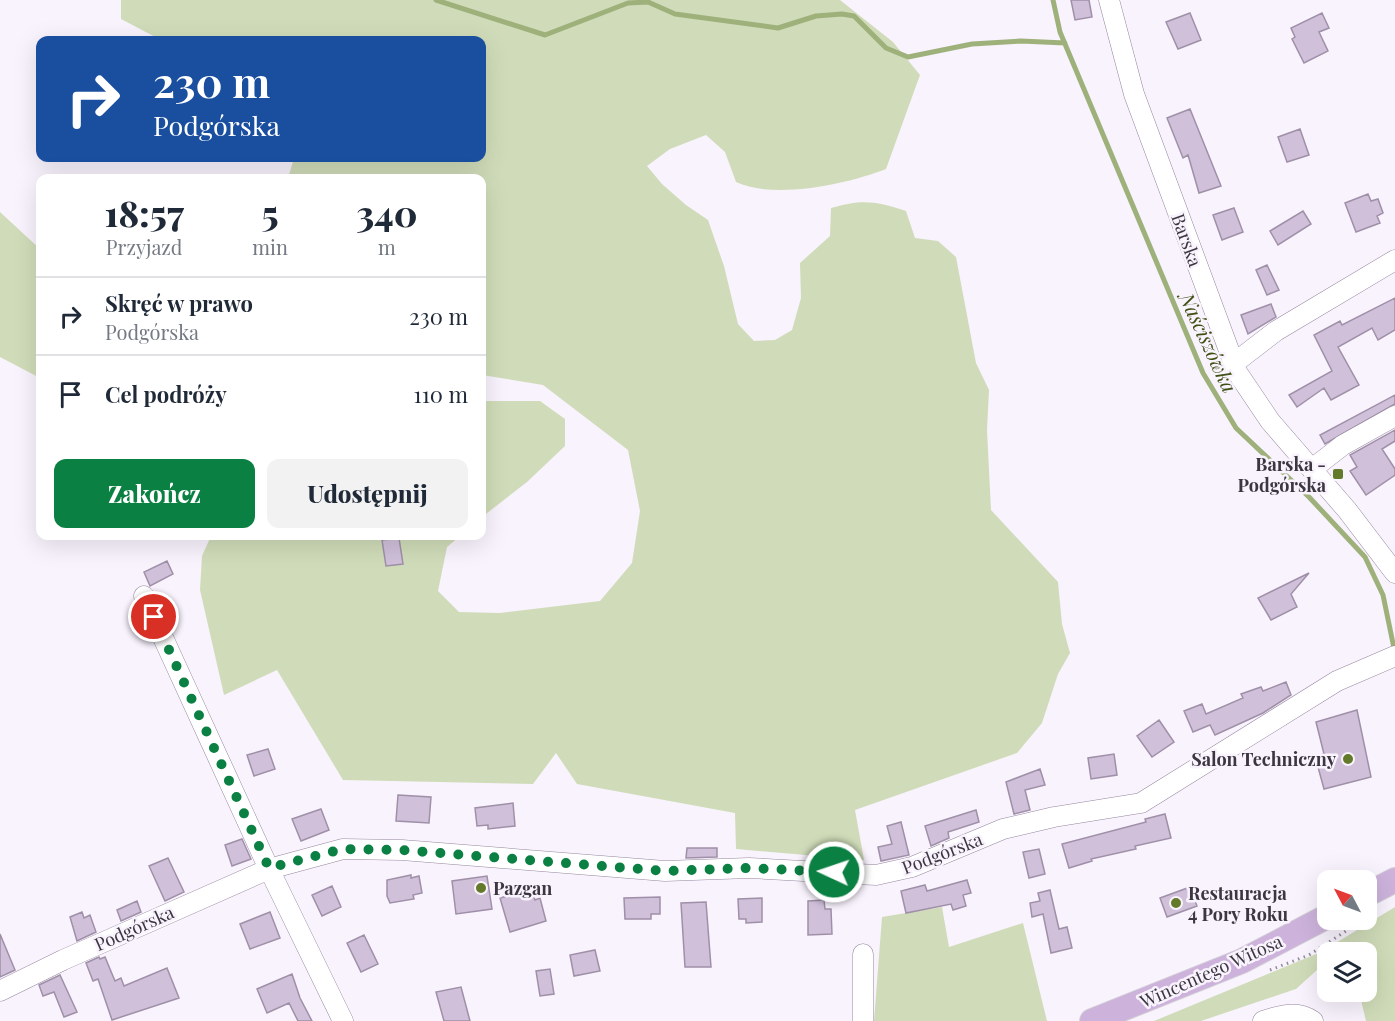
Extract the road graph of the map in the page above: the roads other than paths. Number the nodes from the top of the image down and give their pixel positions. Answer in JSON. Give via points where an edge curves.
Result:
{"nodes":[{"id":1,"x":1109,"y":0,"type":"edge"},
{"id":2,"x":1395,"y":260,"type":"edge"},
{"id":3,"x":1233,"y":364,"type":"junction"},
{"id":4,"x":1395,"y":416,"type":"edge"},
{"id":5,"x":1312,"y":469,"type":"junction"},
{"id":6,"x":1395,"y":573,"type":"edge"},
{"id":7,"x":144,"y":597,"type":"dead end"},
{"id":8,"x":1395,"y":656,"type":"edge"},
{"id":9,"x":269,"y":868,"type":"junction"},
{"id":10,"x":1395,"y":879,"type":"edge"},
{"id":11,"x":1377,"y":889,"type":"edge"},
{"id":12,"x":1317,"y":922,"type":"edge"},
{"id":13,"x":863,"y":954,"type":"dead end"},
{"id":14,"x":0,"y":991,"type":"edge"},
{"id":15,"x":1125,"y":1016,"type":"edge"},
{"id":16,"x":343,"y":1021,"type":"edge"},
{"id":17,"x":863,"y":1021,"type":"edge"},
{"id":18,"x":1092,"y":1021,"type":"edge"},
{"id":19,"x":1263,"y":1021,"type":"edge"},
{"id":20,"x":1313,"y":1021,"type":"edge"}],
"edges":[{"from":1,"to":3,"type":"street","name":"Barska","via":[[1134,94]]},
{"from":2,"to":3,"type":"street","via":[[1276,331]]},
{"from":3,"to":5,"type":"street","name":"Barska","via":[[1270,421]]},
{"from":4,"to":5,"type":"street","via":[[1343,445]]},
{"from":5,"to":6,"type":"street","name":"Barska"},
{"from":7,"to":9,"type":"street"},
{"from":8,"to":9,"type":"street","name":"Podgórska","via":[[1337,681],[1141,803],[1003,829],[912,867],[876,875],[749,868],[665,871],[402,850],[343,849]]},
{"from":9,"to":14,"type":"street","name":"Podgórska"},
{"from":9,"to":16,"type":"street"},
{"from":10,"to":11,"type":"main road"},
{"from":12,"to":15,"type":"main road","name":"Wincentego Witosa"},
{"from":13,"to":17,"type":"street"},
{"from":15,"to":18,"type":"main road","name":"Wincentego Witosa"},
{"from":19,"to":20,"type":"street","via":[[1293,1014]]}]}
